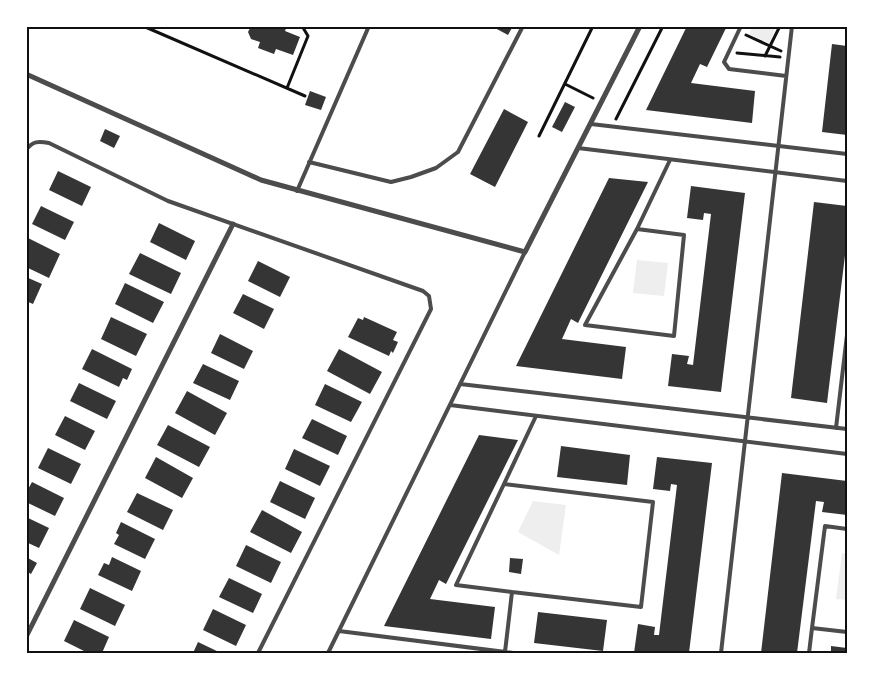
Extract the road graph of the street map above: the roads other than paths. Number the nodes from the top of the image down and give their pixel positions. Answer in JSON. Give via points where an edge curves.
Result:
{"nodes":[{"id":1,"x":369,"y":26,"type":"edge"},
{"id":2,"x":523,"y":26,"type":"edge"},
{"id":3,"x":640,"y":26,"type":"edge"},
{"id":4,"x":741,"y":26,"type":"edge"},
{"id":5,"x":792,"y":26,"type":"edge"},
{"id":6,"x":26,"y":74,"type":"edge"},
{"id":7,"x":786,"y":76,"type":"junction"},
{"id":8,"x":591,"y":124,"type":"junction"},
{"id":9,"x":778,"y":146,"type":"junction"},
{"id":10,"x":578,"y":148,"type":"junction"},
{"id":11,"x":26,"y":150,"type":"edge"},
{"id":12,"x":847,"y":154,"type":"edge"},
{"id":13,"x":670,"y":160,"type":"junction"},
{"id":14,"x":309,"y":162,"type":"junction"},
{"id":15,"x":774,"y":173,"type":"junction"},
{"id":16,"x":847,"y":181,"type":"edge"},
{"id":17,"x":297,"y":191,"type":"junction"},
{"id":18,"x":233,"y":224,"type":"junction"},
{"id":19,"x":637,"y":229,"type":"junction"},
{"id":20,"x":525,"y":252,"type":"junction"},
{"id":21,"x":847,"y":336,"type":"edge"},
{"id":22,"x":845,"y":358,"type":"edge"},
{"id":23,"x":460,"y":384,"type":"junction"},
{"id":24,"x":450,"y":405,"type":"junction"},
{"id":25,"x":536,"y":416,"type":"junction"},
{"id":26,"x":749,"y":418,"type":"junction"},
{"id":27,"x":836,"y":428,"type":"junction"},
{"id":28,"x":847,"y":429,"type":"edge"},
{"id":29,"x":745,"y":441,"type":"junction"},
{"id":30,"x":847,"y":454,"type":"edge"},
{"id":31,"x":504,"y":484,"type":"junction"},
{"id":32,"x":847,"y":529,"type":"edge"},
{"id":33,"x":512,"y":592,"type":"junction"},
{"id":34,"x":812,"y":628,"type":"junction"},
{"id":35,"x":338,"y":631,"type":"junction"},
{"id":36,"x":847,"y":632,"type":"edge"},
{"id":37,"x":26,"y":636,"type":"edge"},
{"id":38,"x":505,"y":652,"type":"edge"},
{"id":39,"x":258,"y":653,"type":"edge"},
{"id":40,"x":328,"y":653,"type":"edge"},
{"id":41,"x":513,"y":653,"type":"edge"},
{"id":42,"x":722,"y":653,"type":"edge"},
{"id":43,"x":809,"y":653,"type":"edge"}],
"edges":[{"from":1,"to":14,"type":"lane"},
{"from":2,"to":14,"type":"lane","via":[[458,152],[436,168],[391,182]]},
{"from":3,"to":8,"type":"street"},
{"from":4,"to":7,"type":"lane","via":[[724,62],[729,69]]},
{"from":5,"to":7,"type":"lane"},
{"from":6,"to":17,"type":"street","via":[[238,171]]},
{"from":7,"to":9,"type":"lane"},
{"from":8,"to":9,"type":"lane"},
{"from":8,"to":10,"type":"street"},
{"from":9,"to":12,"type":"lane"},
{"from":9,"to":15,"type":"lane"},
{"from":10,"to":13,"type":"lane"},
{"from":10,"to":20,"type":"street"},
{"from":11,"to":18,"type":"lane","via":[[38,141],[49,143],[168,200]]},
{"from":13,"to":15,"type":"lane"},
{"from":13,"to":19,"type":"lane"},
{"from":14,"to":17,"type":"lane"},
{"from":15,"to":16,"type":"lane"},
{"from":15,"to":26,"type":"lane"},
{"from":17,"to":20,"type":"street"},
{"from":18,"to":37,"type":"street"},
{"from":18,"to":39,"type":"lane","via":[[423,291],[428,296],[431,310]]},
{"from":19,"to":19,"type":"lane","via":[[585,326],[674,336],[684,235]]},
{"from":20,"to":23,"type":"lane"},
{"from":21,"to":22,"type":"lane"},
{"from":22,"to":27,"type":"lane"},
{"from":23,"to":24,"type":"lane"},
{"from":23,"to":26,"type":"lane"},
{"from":24,"to":25,"type":"lane"},
{"from":24,"to":35,"type":"lane"},
{"from":25,"to":29,"type":"lane"},
{"from":25,"to":31,"type":"lane"},
{"from":26,"to":27,"type":"lane"},
{"from":26,"to":29,"type":"lane"},
{"from":27,"to":28,"type":"lane"},
{"from":29,"to":30,"type":"lane"},
{"from":29,"to":42,"type":"lane"},
{"from":31,"to":33,"type":"lane","via":[[456,585]]},
{"from":31,"to":33,"type":"lane","via":[[653,502],[641,607]]},
{"from":32,"to":34,"type":"lane","via":[[824,526]]},
{"from":33,"to":38,"type":"lane"},
{"from":34,"to":36,"type":"lane"},
{"from":34,"to":43,"type":"lane"},
{"from":35,"to":38,"type":"lane"},
{"from":35,"to":40,"type":"lane"},
{"from":38,"to":41,"type":"lane"}]}
